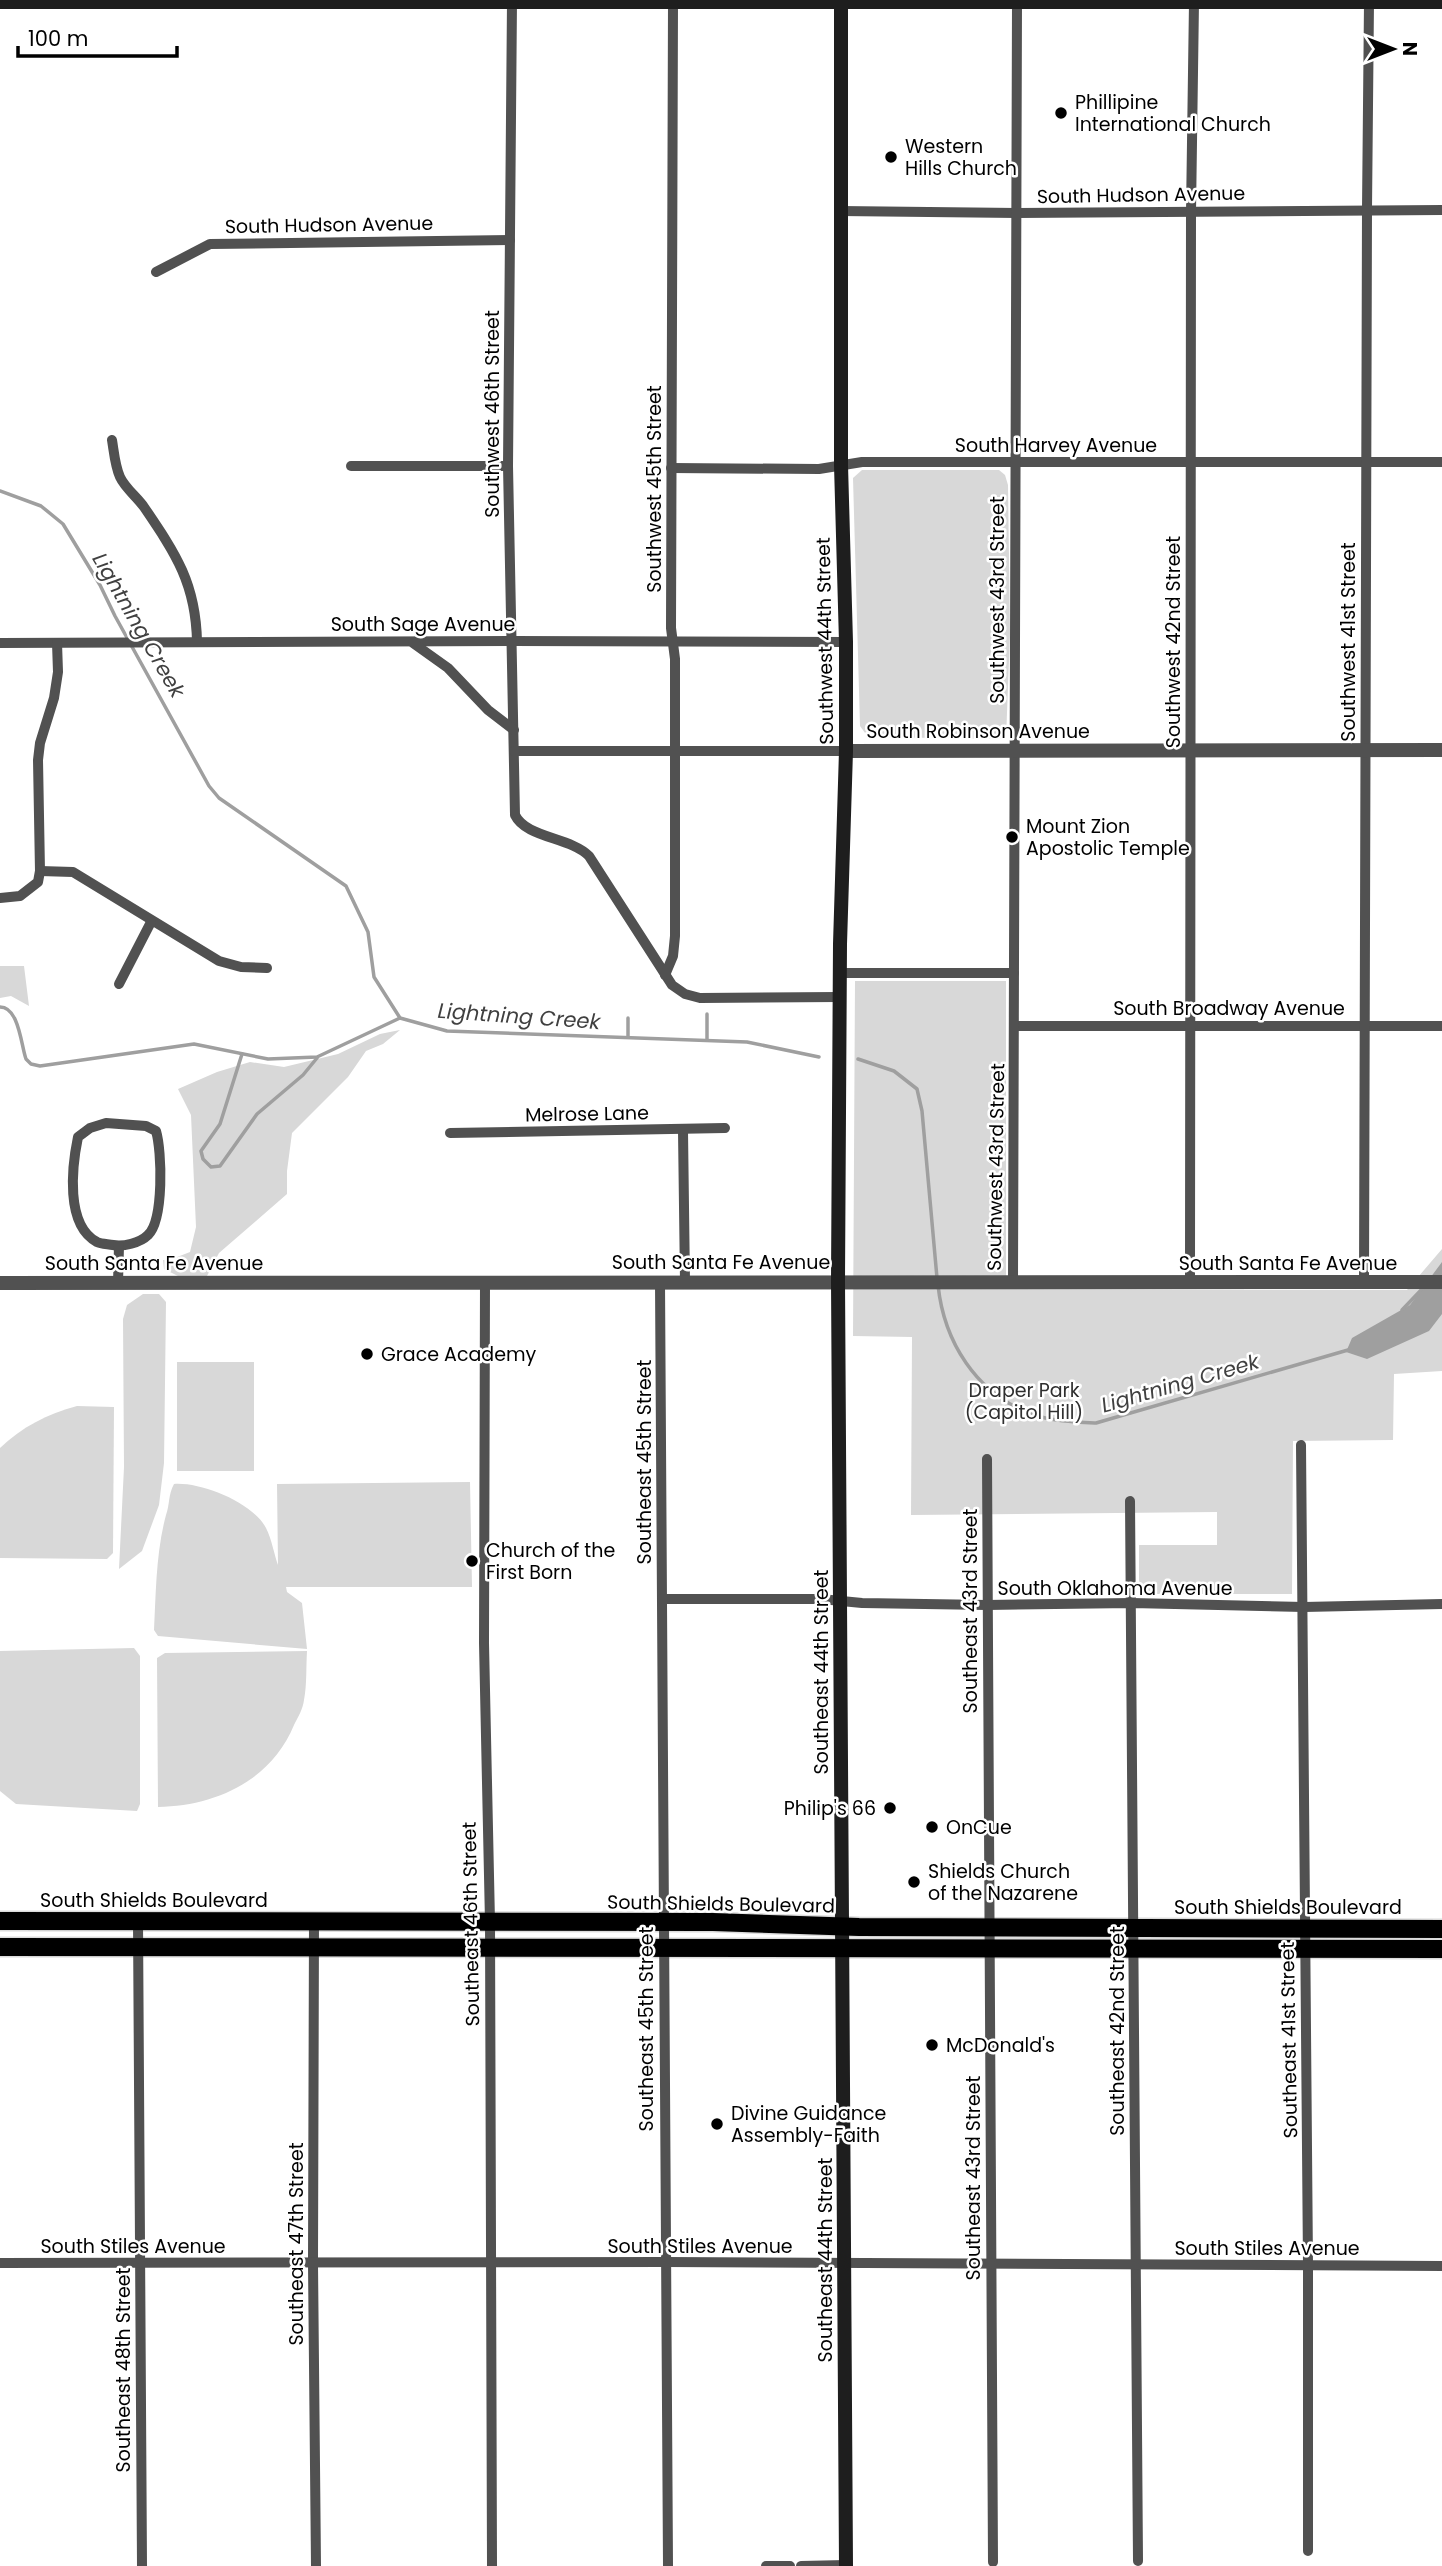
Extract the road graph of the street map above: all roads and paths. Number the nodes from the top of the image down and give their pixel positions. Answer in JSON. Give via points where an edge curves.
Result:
{"nodes":[{"id":1,"x":38,"y":1,"type":"edge"},
{"id":2,"x":199,"y":1,"type":"edge"},
{"id":3,"x":360,"y":1,"type":"edge"},
{"id":4,"x":518,"y":1,"type":"edge"},
{"id":5,"x":841,"y":1,"type":"edge"},
{"id":6,"x":998,"y":1,"type":"edge"},
{"id":7,"x":1155,"y":1,"type":"edge"},
{"id":8,"x":0,"y":2,"type":"edge"},
{"id":9,"x":673,"y":2,"type":"edge"},
{"id":10,"x":1017,"y":2,"type":"junction"},
{"id":11,"x":1194,"y":2,"type":"junction"},
{"id":12,"x":1369,"y":2,"type":"edge"},
{"id":13,"x":1442,"y":2,"type":"edge"},
{"id":14,"x":1367,"y":209,"type":"junction"},
{"id":15,"x":1442,"y":210,"type":"edge"},
{"id":16,"x":840,"y":211,"type":"junction"},
{"id":17,"x":1191,"y":212,"type":"junction"},
{"id":18,"x":1017,"y":213,"type":"junction"},
{"id":19,"x":510,"y":240,"type":"junction"},
{"id":20,"x":156,"y":272,"type":"dead end"},
{"id":21,"x":112,"y":440,"type":"dead end"},
{"id":22,"x":1014,"y":462,"type":"junction"},
{"id":23,"x":1190,"y":463,"type":"junction"},
{"id":24,"x":1366,"y":463,"type":"junction"},
{"id":25,"x":1442,"y":463,"type":"edge"},
{"id":26,"x":841,"y":465,"type":"junction"},
{"id":27,"x":351,"y":466,"type":"dead end"},
{"id":28,"x":508,"y":466,"type":"junction"},
{"id":29,"x":671,"y":468,"type":"junction"},
{"id":30,"x":513,"y":641,"type":"junction"},
{"id":31,"x":57,"y":642,"type":"junction"},
{"id":32,"x":197,"y":642,"type":"junction"},
{"id":33,"x":411,"y":642,"type":"junction"},
{"id":34,"x":673,"y":642,"type":"junction"},
{"id":35,"x":845,"y":642,"type":"junction"},
{"id":36,"x":0,"y":643,"type":"edge"},
{"id":37,"x":514,"y":730,"type":"junction"},
{"id":38,"x":1015,"y":750,"type":"junction"},
{"id":39,"x":1190,"y":750,"type":"junction"},
{"id":40,"x":1365,"y":750,"type":"junction"},
{"id":41,"x":1442,"y":750,"type":"edge"},
{"id":42,"x":514,"y":751,"type":"junction"},
{"id":43,"x":675,"y":751,"type":"junction"},
{"id":44,"x":845,"y":751,"type":"junction"},
{"id":45,"x":40,"y":871,"type":"junction"},
{"id":46,"x":0,"y":898,"type":"edge"},
{"id":47,"x":151,"y":922,"type":"junction"},
{"id":48,"x":267,"y":968,"type":"dead end"},
{"id":49,"x":839,"y":973,"type":"junction"},
{"id":50,"x":1014,"y":973,"type":"junction"},
{"id":51,"x":665,"y":975,"type":"junction"},
{"id":52,"x":119,"y":984,"type":"dead end"},
{"id":53,"x":839,"y":997,"type":"junction"},
{"id":54,"x":1190,"y":1025,"type":"junction"},
{"id":55,"x":1015,"y":1026,"type":"junction"},
{"id":56,"x":1365,"y":1026,"type":"junction"},
{"id":57,"x":1442,"y":1026,"type":"edge"},
{"id":58,"x":725,"y":1128,"type":"dead end"},
{"id":59,"x":683,"y":1130,"type":"junction"},
{"id":60,"x":450,"y":1133,"type":"dead end"},
{"id":61,"x":119,"y":1246,"type":"junction"},
{"id":62,"x":838,"y":1281,"type":"junction"},
{"id":63,"x":660,"y":1282,"type":"junction"},
{"id":64,"x":685,"y":1282,"type":"junction"},
{"id":65,"x":1190,"y":1282,"type":"junction"},
{"id":66,"x":1364,"y":1282,"type":"junction"},
{"id":67,"x":1442,"y":1282,"type":"edge"},
{"id":68,"x":0,"y":1283,"type":"edge"},
{"id":69,"x":118,"y":1283,"type":"junction"},
{"id":70,"x":485,"y":1283,"type":"junction"},
{"id":71,"x":1013,"y":1283,"type":"junction"},
{"id":72,"x":1301,"y":1445,"type":"dead end"},
{"id":73,"x":987,"y":1458,"type":"dead end"},
{"id":74,"x":1130,"y":1501,"type":"dead end"},
{"id":75,"x":662,"y":1599,"type":"junction"},
{"id":76,"x":840,"y":1601,"type":"junction"},
{"id":77,"x":1132,"y":1603,"type":"junction"},
{"id":78,"x":1442,"y":1604,"type":"edge"},
{"id":79,"x":987,"y":1605,"type":"junction"},
{"id":80,"x":1304,"y":1607,"type":"junction"},
{"id":81,"x":0,"y":1921,"type":"edge"},
{"id":82,"x":138,"y":1921,"type":"junction"},
{"id":83,"x":314,"y":1921,"type":"junction"},
{"id":84,"x":490,"y":1922,"type":"junction"},
{"id":85,"x":663,"y":1923,"type":"junction"},
{"id":86,"x":842,"y":1927,"type":"junction"},
{"id":87,"x":989,"y":1928,"type":"junction"},
{"id":88,"x":1133,"y":1928,"type":"junction"},
{"id":89,"x":1306,"y":1929,"type":"junction"},
{"id":90,"x":1442,"y":1929,"type":"edge"},
{"id":91,"x":0,"y":1947,"type":"edge"},
{"id":92,"x":139,"y":1947,"type":"junction"},
{"id":93,"x":314,"y":1947,"type":"junction"},
{"id":94,"x":490,"y":1947,"type":"junction"},
{"id":95,"x":663,"y":1947,"type":"junction"},
{"id":96,"x":842,"y":1949,"type":"junction"},
{"id":97,"x":988,"y":1949,"type":"junction"},
{"id":98,"x":1134,"y":1949,"type":"junction"},
{"id":99,"x":1442,"y":1949,"type":"edge"},
{"id":100,"x":1306,"y":1950,"type":"junction"},
{"id":101,"x":140,"y":2262,"type":"junction"},
{"id":102,"x":665,"y":2262,"type":"junction"},
{"id":103,"x":0,"y":2263,"type":"edge"},
{"id":104,"x":313,"y":2264,"type":"junction"},
{"id":105,"x":490,"y":2264,"type":"junction"},
{"id":106,"x":844,"y":2264,"type":"junction"},
{"id":107,"x":991,"y":2264,"type":"junction"},
{"id":108,"x":1135,"y":2265,"type":"junction"},
{"id":109,"x":1308,"y":2265,"type":"junction"},
{"id":110,"x":1442,"y":2266,"type":"edge"},
{"id":111,"x":1308,"y":2551,"type":"dead end"},
{"id":112,"x":1138,"y":2561,"type":"dead end"},
{"id":113,"x":993,"y":2562,"type":"dead end"},
{"id":114,"x":142,"y":2566,"type":"edge"},
{"id":115,"x":316,"y":2566,"type":"edge"},
{"id":116,"x":492,"y":2566,"type":"edge"},
{"id":117,"x":668,"y":2566,"type":"edge"},
{"id":118,"x":766,"y":2566,"type":"edge"},
{"id":119,"x":790,"y":2566,"type":"edge"},
{"id":120,"x":801,"y":2566,"type":"edge"},
{"id":121,"x":846,"y":2566,"type":"edge"}],
"edges":[{"from":1,"to":2,"type":"main road"},
{"from":1,"to":8,"type":"main road"},
{"from":2,"to":3,"type":"main road"},
{"from":3,"to":4,"type":"main road"},
{"from":4,"to":9,"type":"main road"},
{"from":4,"to":19,"type":"street","name":"Southwest 46th Street"},
{"from":5,"to":6,"type":"main road"},
{"from":5,"to":9,"type":"main road"},
{"from":5,"to":16,"type":"main road","name":"Southwest 44th Street"},
{"from":6,"to":10,"type":"main road"},
{"from":7,"to":10,"type":"main road"},
{"from":7,"to":11,"type":"main road"},
{"from":9,"to":29,"type":"street","name":"Southwest 45th Street"},
{"from":10,"to":18,"type":"street","name":"Southwest 43rd Street"},
{"from":11,"to":12,"type":"main road"},
{"from":11,"to":17,"type":"street","name":"Southwest 42nd Street"},
{"from":12,"to":13,"type":"main road"},
{"from":12,"to":14,"type":"street","name":"Southwest 41st Street"},
{"from":14,"to":15,"type":"street","name":"South Hudson Avenue"},
{"from":14,"to":17,"type":"street","name":"South Hudson Avenue"},
{"from":14,"to":24,"type":"street","name":"Southwest 41st Street"},
{"from":16,"to":18,"type":"street","name":"South Hudson Avenue"},
{"from":16,"to":26,"type":"main road","name":"Southwest 44th Street"},
{"from":17,"to":18,"type":"street","name":"South Hudson Avenue"},
{"from":17,"to":23,"type":"street","name":"Southwest 42nd Street"},
{"from":18,"to":22,"type":"street","name":"Southwest 43rd Street"},
{"from":19,"to":20,"type":"street","name":"South Hudson Avenue","via":[[210,244]]},
{"from":19,"to":28,"type":"street","name":"Southwest 46th Street"},
{"from":21,"to":32,"type":"street","via":[[122,481],[140,500],[184,573],[193,597]]},
{"from":22,"to":23,"type":"street","name":"South Harvey Avenue"},
{"from":22,"to":26,"type":"street","name":"South Harvey Avenue"},
{"from":22,"to":38,"type":"street","name":"Southwest 43rd Street"},
{"from":23,"to":24,"type":"street","name":"South Harvey Avenue"},
{"from":23,"to":39,"type":"street","name":"Southwest 42nd Street"},
{"from":24,"to":25,"type":"street","name":"South Harvey Avenue"},
{"from":24,"to":40,"type":"street","name":"Southwest 41st Street"},
{"from":26,"to":29,"type":"street","name":"South Harvey Avenue","via":[[819,469]]},
{"from":26,"to":35,"type":"main road","name":"Southwest 44th Street"},
{"from":27,"to":28,"type":"street"},
{"from":28,"to":30,"type":"street","name":"Southwest 46th Street"},
{"from":29,"to":34,"type":"street","name":"Southwest 45th Street"},
{"from":30,"to":33,"type":"street","name":"South Sage Avenue"},
{"from":30,"to":34,"type":"street","name":"South Sage Avenue"},
{"from":30,"to":37,"type":"street","name":"Southwest 46th Street"},
{"from":31,"to":32,"type":"street","name":"South Sage Avenue"},
{"from":31,"to":36,"type":"street","name":"South Sage Avenue"},
{"from":31,"to":45,"type":"street","via":[[54,698],[40,743]]},
{"from":32,"to":33,"type":"street","name":"South Sage Avenue"},
{"from":33,"to":37,"type":"street","via":[[437,659]]},
{"from":34,"to":35,"type":"street","name":"South Sage Avenue"},
{"from":34,"to":43,"type":"street","name":"Southwest 45th Street"},
{"from":35,"to":44,"type":"main road","name":"Southwest 44th Street"},
{"from":37,"to":42,"type":"street","name":"Southwest 46th Street"},
{"from":38,"to":39,"type":"street","name":"South Robinson Avenue"},
{"from":38,"to":44,"type":"street","name":"South Robinson Avenue"},
{"from":38,"to":50,"type":"street","name":"Southwest 43rd Street"},
{"from":39,"to":40,"type":"street","name":"South Robinson Avenue"},
{"from":39,"to":54,"type":"street","name":"Southwest 42nd Street"},
{"from":40,"to":41,"type":"street","name":"South Robinson Avenue"},
{"from":40,"to":56,"type":"street","name":"Southwest 41st Street"},
{"from":42,"to":43,"type":"street","name":"South Robinson Avenue"},
{"from":42,"to":51,"type":"street","name":"Southwest 46th Street","via":[[517,819],[589,856]]},
{"from":43,"to":44,"type":"street","name":"South Robinson Avenue"},
{"from":43,"to":51,"type":"street","name":"Southwest 45th Street","via":[[674,936],[673,956]]},
{"from":44,"to":49,"type":"main road","name":"Southwest 44th Street"},
{"from":45,"to":46,"type":"street","via":[[38,882],[29,891]]},
{"from":45,"to":47,"type":"street","via":[[73,872]]},
{"from":47,"to":48,"type":"street","via":[[219,961]]},
{"from":47,"to":52,"type":"street"},
{"from":49,"to":50,"type":"street"},
{"from":49,"to":53,"type":"main road","name":"Southwest 44th Street"},
{"from":50,"to":55,"type":"street","name":"Southwest 43rd Street"},
{"from":51,"to":53,"type":"street","via":[[680,992],[700,998]]},
{"from":53,"to":62,"type":"main road","name":"Southwest 44th Street"},
{"from":54,"to":55,"type":"street","name":"South Broadway Avenue"},
{"from":54,"to":56,"type":"street","name":"South Broadway Avenue"},
{"from":54,"to":65,"type":"street","name":"Southwest 42nd Street"},
{"from":55,"to":71,"type":"street","name":"Southwest 43rd Street"},
{"from":56,"to":57,"type":"street","name":"South Broadway Avenue"},
{"from":56,"to":66,"type":"street","name":"Southwest 41st Street"},
{"from":58,"to":59,"type":"street","name":"Melrose Lane"},
{"from":59,"to":60,"type":"street","name":"Melrose Lane"},
{"from":59,"to":64,"type":"street"},
{"from":61,"to":61,"type":"street","via":[[148,1235],[157,1219],[159,1143],[156,1130],[146,1126],[106,1123],[78,1137],[73,1200],[87,1233],[97,1242]]},
{"from":61,"to":69,"type":"street"},
{"from":62,"to":64,"type":"street","name":"South Santa Fe Avenue"},
{"from":62,"to":71,"type":"street","name":"South Santa Fe Avenue"},
{"from":62,"to":76,"type":"main road","name":"Southeast 44th Street"},
{"from":63,"to":64,"type":"street","name":"South Santa Fe Avenue"},
{"from":63,"to":70,"type":"street","name":"South Santa Fe Avenue"},
{"from":63,"to":75,"type":"street","name":"Southeast 45th Street"},
{"from":65,"to":66,"type":"street","name":"South Santa Fe Avenue"},
{"from":65,"to":71,"type":"street","name":"South Santa Fe Avenue"},
{"from":66,"to":67,"type":"street","name":"South Santa Fe Avenue"},
{"from":68,"to":69,"type":"street","name":"South Santa Fe Avenue"},
{"from":69,"to":70,"type":"street","name":"South Santa Fe Avenue"},
{"from":70,"to":84,"type":"street","name":"Southeast 46th Street","via":[[484,1643]]},
{"from":72,"to":80,"type":"street","name":"Southeast 41st Street"},
{"from":73,"to":79,"type":"street","name":"Southeast 43rd Street"},
{"from":74,"to":77,"type":"street","name":"Southeast 42nd Street"},
{"from":75,"to":76,"type":"street","name":"South Oklahoma Avenue"},
{"from":75,"to":85,"type":"street","name":"Southeast 45th Street"},
{"from":76,"to":79,"type":"street","name":"South Oklahoma Avenue"},
{"from":76,"to":86,"type":"main road","name":"Southeast 44th Street"},
{"from":77,"to":79,"type":"street","name":"South Oklahoma Avenue"},
{"from":77,"to":80,"type":"street","name":"South Oklahoma Avenue"},
{"from":77,"to":88,"type":"street","name":"Southeast 42nd Street"},
{"from":78,"to":80,"type":"street","name":"South Oklahoma Avenue"},
{"from":79,"to":87,"type":"street","name":"Southeast 43rd Street"},
{"from":80,"to":89,"type":"street","name":"Southeast 41st Street"},
{"from":81,"to":82,"type":"main road","name":"South Shields Boulevard"},
{"from":82,"to":83,"type":"main road","name":"South Shields Boulevard"},
{"from":82,"to":92,"type":"street","name":"Southeast 48th Street"},
{"from":83,"to":84,"type":"main road","name":"South Shields Boulevard"},
{"from":83,"to":93,"type":"street","name":"Southeast 47th Street"},
{"from":84,"to":85,"type":"main road","name":"South Shields Boulevard"},
{"from":84,"to":94,"type":"street","name":"Southeast 46th Street"},
{"from":85,"to":86,"type":"main road","name":"South Shields Boulevard"},
{"from":85,"to":95,"type":"street","name":"Southeast 45th Street"},
{"from":86,"to":87,"type":"main road","name":"South Shields Boulevard"},
{"from":86,"to":96,"type":"main road","name":"Southeast 44th Street"},
{"from":87,"to":88,"type":"main road","name":"South Shields Boulevard"},
{"from":87,"to":97,"type":"street","name":"Southeast 43rd Street"},
{"from":88,"to":89,"type":"main road","name":"South Shields Boulevard"},
{"from":88,"to":98,"type":"street","name":"Southeast 42nd Street"},
{"from":89,"to":90,"type":"main road","name":"South Shields Boulevard"},
{"from":89,"to":100,"type":"street","name":"Southeast 41st Street"},
{"from":91,"to":92,"type":"main road"},
{"from":92,"to":93,"type":"main road"},
{"from":92,"to":101,"type":"street","name":"Southeast 48th Street"},
{"from":93,"to":94,"type":"main road"},
{"from":93,"to":104,"type":"street","name":"Southeast 47th Street"},
{"from":94,"to":95,"type":"main road"},
{"from":94,"to":105,"type":"street","name":"Southeast 46th Street"},
{"from":95,"to":96,"type":"main road"},
{"from":95,"to":102,"type":"street","name":"Southeast 45th Street"},
{"from":96,"to":97,"type":"main road"},
{"from":96,"to":106,"type":"main road","name":"Southeast 44th Street"},
{"from":97,"to":98,"type":"main road"},
{"from":97,"to":107,"type":"street","name":"Southeast 43rd Street"},
{"from":98,"to":100,"type":"main road"},
{"from":98,"to":108,"type":"street","name":"Southeast 42nd Street"},
{"from":99,"to":100,"type":"main road"},
{"from":100,"to":109,"type":"street","name":"Southeast 41st Street"},
{"from":101,"to":103,"type":"street","name":"South Stiles Avenue"},
{"from":101,"to":104,"type":"street","name":"South Stiles Avenue"},
{"from":101,"to":114,"type":"street","name":"Southeast 48th Street"},
{"from":102,"to":105,"type":"street","name":"South Stiles Avenue"},
{"from":102,"to":106,"type":"street","name":"South Stiles Avenue"},
{"from":102,"to":117,"type":"street","name":"Southeast 45th Street"},
{"from":104,"to":105,"type":"street","name":"South Stiles Avenue"},
{"from":104,"to":115,"type":"street","name":"Southeast 47th Street"},
{"from":105,"to":116,"type":"street","name":"Southeast 46th Street"},
{"from":106,"to":107,"type":"street","name":"South Stiles Avenue"},
{"from":106,"to":121,"type":"main road","name":"Southeast 44th Street"},
{"from":107,"to":108,"type":"street","name":"South Stiles Avenue"},
{"from":107,"to":113,"type":"street","name":"Southeast 43rd Street"},
{"from":108,"to":109,"type":"street","name":"South Stiles Avenue"},
{"from":108,"to":112,"type":"street","name":"Southeast 42nd Street"},
{"from":109,"to":110,"type":"street","name":"South Stiles Avenue"},
{"from":109,"to":111,"type":"street","name":"Southeast 41st Street"},
{"from":118,"to":119,"type":"street"},
{"from":120,"to":121,"type":"street"}]}
